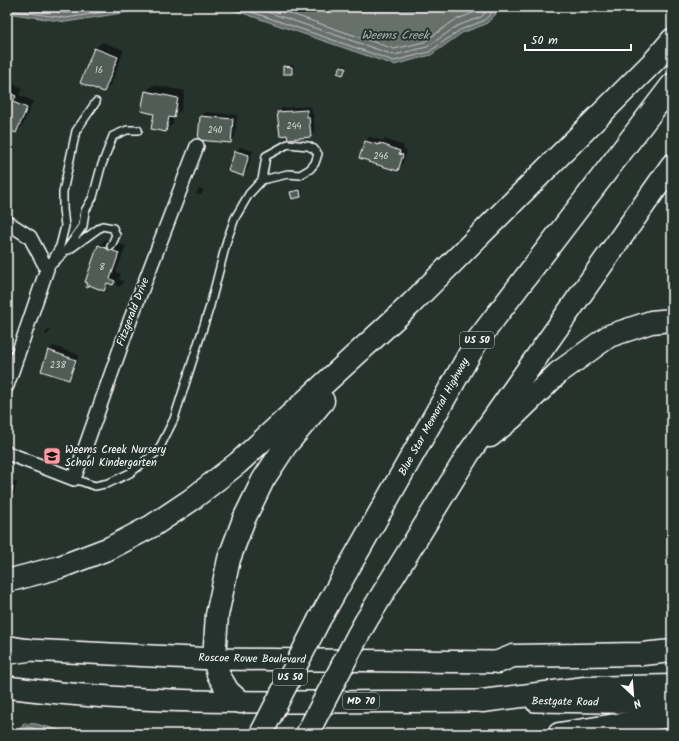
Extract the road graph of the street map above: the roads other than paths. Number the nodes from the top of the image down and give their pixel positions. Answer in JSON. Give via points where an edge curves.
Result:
{"nodes":[{"id":1,"x":672,"y":40,"type":"edge"},
{"id":2,"x":672,"y":85,"type":"edge"},
{"id":3,"x":96,"y":102,"type":"dead end"},
{"id":4,"x":138,"y":130,"type":"dead end"},
{"id":5,"x":197,"y":146,"type":"dead end"},
{"id":6,"x":672,"y":166,"type":"edge"},
{"id":7,"x":262,"y":180,"type":"junction"},
{"id":8,"x":7,"y":222,"type":"edge"},
{"id":9,"x":111,"y":246,"type":"dead end"},
{"id":10,"x":63,"y":254,"type":"junction"},
{"id":11,"x":46,"y":269,"type":"junction"},
{"id":12,"x":411,"y":304,"type":"junction"},
{"id":13,"x":672,"y":320,"type":"edge"},
{"id":14,"x":7,"y":386,"type":"edge"},
{"id":15,"x":7,"y":453,"type":"edge"},
{"id":16,"x":469,"y":453,"type":"junction"},
{"id":17,"x":74,"y":479,"type":"junction"},
{"id":18,"x":7,"y":581,"type":"edge"},
{"id":19,"x":7,"y":646,"type":"edge"},
{"id":20,"x":28,"y":650,"type":"junction"},
{"id":21,"x":672,"y":651,"type":"edge"},
{"id":22,"x":7,"y":653,"type":"edge"},
{"id":23,"x":214,"y":659,"type":"junction"},
{"id":24,"x":672,"y":660,"type":"edge"},
{"id":25,"x":498,"y":662,"type":"junction"},
{"id":26,"x":672,"y":686,"type":"edge"},
{"id":27,"x":7,"y":687,"type":"edge"},
{"id":28,"x":482,"y":701,"type":"junction"},
{"id":29,"x":240,"y":702,"type":"junction"},
{"id":30,"x":672,"y":704,"type":"edge"},
{"id":31,"x":672,"y":716,"type":"edge"},
{"id":32,"x":261,"y":734,"type":"edge"},
{"id":33,"x":307,"y":734,"type":"edge"},
{"id":34,"x":559,"y":734,"type":"edge"}],
"edges":[{"from":1,"to":12,"type":"highway"},
{"from":2,"to":32,"type":"highway","name":"Blue Star Memorial Highway","number":"US 50","bridge":true,"via":[[476,341],[319,620]]},
{"from":3,"to":11,"type":"lane","via":[[76,131],[63,192],[65,226],[60,246]]},
{"from":4,"to":10,"type":"lane","via":[[127,130],[113,136],[93,197],[85,211],[83,226]]},
{"from":5,"to":17,"type":"street","name":"Fitzgerald Drive","via":[[130,318]]},
{"from":6,"to":16,"type":"highway"},
{"from":7,"to":7,"type":"lane","via":[[266,156],[288,144],[308,146],[318,154],[310,169],[300,175],[288,174]]},
{"from":7,"to":17,"type":"lane","via":[[249,194],[235,218],[174,419],[158,451],[130,473],[109,483],[95,486]]},
{"from":8,"to":11,"type":"street","via":[[30,237]]},
{"from":9,"to":10,"type":"lane","via":[[116,235],[113,228],[102,226]]},
{"from":10,"to":11,"type":"lane"},
{"from":11,"to":14,"type":"street"},
{"from":12,"to":18,"type":"highway","via":[[238,463],[191,500],[152,526],[110,548],[60,567]]},
{"from":12,"to":23,"type":"highway","via":[[331,391],[286,445],[264,480],[244,519],[229,559],[217,615]]},
{"from":13,"to":16,"type":"highway","via":[[651,322],[609,336],[558,373],[513,417]]},
{"from":15,"to":17,"type":"street"},
{"from":16,"to":33,"type":"highway","bridge":true,"via":[[366,621]]},
{"from":19,"to":20,"type":"main road","name":"Roscoe Rowe Boulevard"},
{"from":20,"to":22,"type":"highway"},
{"from":20,"to":23,"type":"main road","name":"Roscoe Rowe Boulevard"},
{"from":21,"to":25,"type":"highway","via":[[642,654],[513,656]]},
{"from":23,"to":25,"type":"main road","name":"Roscoe Rowe Boulevard"},
{"from":23,"to":29,"type":"highway","via":[[218,674],[228,691]]},
{"from":24,"to":25,"type":"main road"},
{"from":26,"to":28,"type":"highway","via":[[585,688]]},
{"from":27,"to":29,"type":"main road","number":"MD 70","via":[[68,695]]},
{"from":28,"to":29,"type":"main road","number":"MD 70"},
{"from":28,"to":30,"type":"main road","name":"Bestgate Road","number":"MD 70"},
{"from":31,"to":34,"type":"highway"}]}
